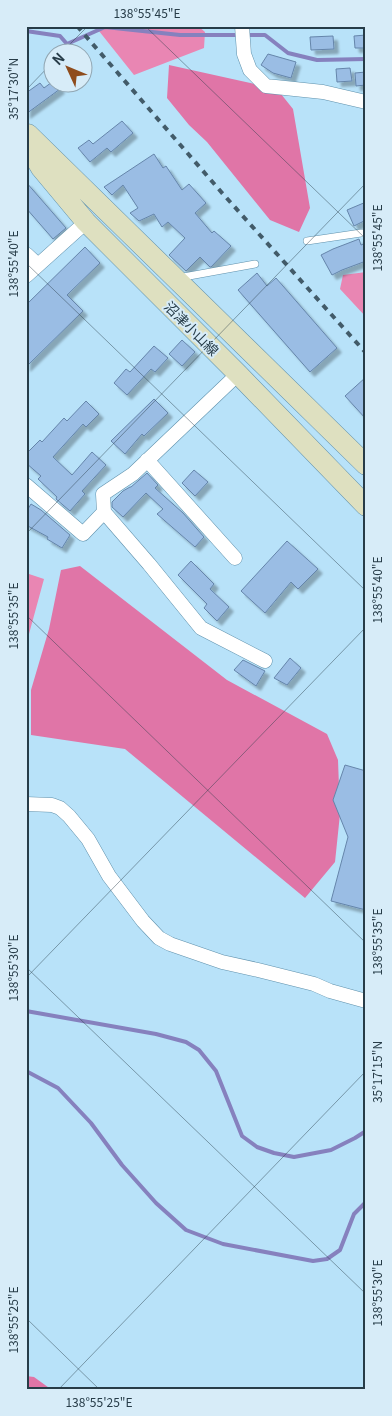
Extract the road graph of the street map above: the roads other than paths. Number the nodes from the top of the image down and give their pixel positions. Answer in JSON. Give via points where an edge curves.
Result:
{"nodes":[{"id":1,"x":242,"y":26,"type":"edge"},
{"id":2,"x":366,"y":102,"type":"edge"},
{"id":3,"x":26,"y":132,"type":"edge"},
{"id":4,"x":26,"y":143,"type":"edge"},
{"id":5,"x":86,"y":222,"type":"junction"},
{"id":6,"x":366,"y":233,"type":"edge"},
{"id":7,"x":307,"y":241,"type":"dead end"},
{"id":8,"x":26,"y":254,"type":"edge"},
{"id":9,"x":255,"y":264,"type":"dead end"},
{"id":10,"x":38,"y":265,"type":"junction"},
{"id":11,"x":26,"y":276,"type":"edge"},
{"id":12,"x":175,"y":278,"type":"junction"},
{"id":13,"x":238,"y":374,"type":"junction"},
{"id":14,"x":147,"y":460,"type":"junction"},
{"id":15,"x":366,"y":465,"type":"edge"},
{"id":16,"x":26,"y":485,"type":"edge"},
{"id":17,"x":366,"y":506,"type":"edge"},
{"id":18,"x":104,"y":512,"type":"junction"},
{"id":19,"x":235,"y":558,"type":"dead end"},
{"id":20,"x":266,"y":661,"type":"dead end"},
{"id":21,"x":26,"y":804,"type":"edge"},
{"id":22,"x":366,"y":1001,"type":"edge"}],
"edges":[{"from":1,"to":2,"type":"street","via":[[244,54],[250,70],[266,86],[323,92]]},
{"from":3,"to":12,"type":"main road","name":"沼津小山線"},
{"from":4,"to":5,"type":"main road","name":"沼津小山線","via":[[41,168]]},
{"from":5,"to":10,"type":"street"},
{"from":5,"to":13,"type":"main road","name":"沼津小山線"},
{"from":6,"to":7,"type":"lane"},
{"from":8,"to":10,"type":"street"},
{"from":9,"to":12,"type":"lane"},
{"from":10,"to":11,"type":"street"},
{"from":12,"to":15,"type":"main road","name":"沼津小山線"},
{"from":13,"to":14,"type":"street"},
{"from":13,"to":17,"type":"main road","name":"沼津小山線"},
{"from":14,"to":18,"type":"street","via":[[133,474],[103,494]]},
{"from":14,"to":19,"type":"street"},
{"from":16,"to":18,"type":"street","via":[[83,534]]},
{"from":18,"to":20,"type":"street","via":[[202,628]]},
{"from":21,"to":22,"type":"street","via":[[52,805],[69,816],[88,839],[109,876],[159,938],[222,962],[314,984]]}]}
